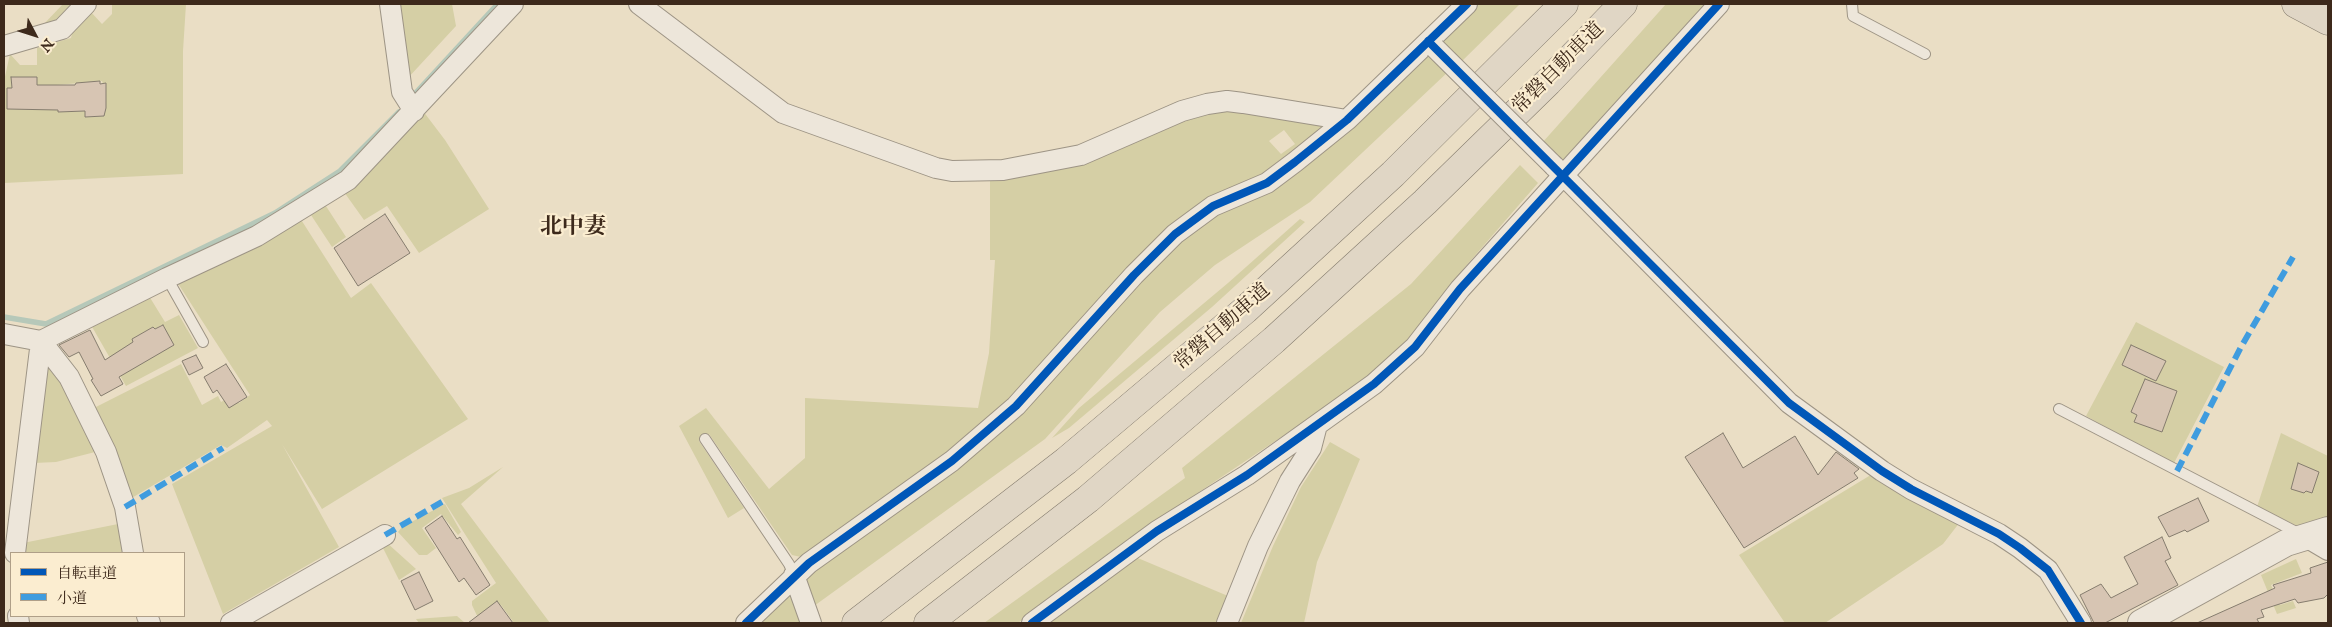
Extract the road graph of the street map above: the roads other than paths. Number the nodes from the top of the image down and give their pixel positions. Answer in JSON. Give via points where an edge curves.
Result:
{"nodes":[{"id":1,"x":86,"y":4,"type":"edge"},
{"id":2,"x":390,"y":4,"type":"edge"},
{"id":3,"x":513,"y":4,"type":"edge"},
{"id":4,"x":639,"y":4,"type":"edge"},
{"id":5,"x":1467,"y":4,"type":"edge"},
{"id":6,"x":1564,"y":4,"type":"edge"},
{"id":7,"x":1623,"y":4,"type":"edge"},
{"id":8,"x":1719,"y":4,"type":"edge"},
{"id":9,"x":1852,"y":4,"type":"edge"},
{"id":10,"x":2296,"y":4,"type":"edge"},
{"id":11,"x":2328,"y":21,"type":"edge"},
{"id":12,"x":1431,"y":45,"type":"junction"},
{"id":13,"x":4,"y":46,"type":"edge"},
{"id":14,"x":1925,"y":54,"type":"dead end"},
{"id":15,"x":414,"y":111,"type":"junction"},
{"id":16,"x":1348,"y":120,"type":"junction"},
{"id":17,"x":1559,"y":171,"type":"junction"},
{"id":18,"x":167,"y":278,"type":"junction"},
{"id":19,"x":4,"y":334,"type":"edge"},
{"id":20,"x":41,"y":341,"type":"junction"},
{"id":21,"x":203,"y":342,"type":"dead end"},
{"id":22,"x":2060,"y":409,"type":"dead end"},
{"id":23,"x":1317,"y":425,"type":"junction"},
{"id":24,"x":705,"y":439,"type":"dead end"},
{"id":25,"x":2317,"y":534,"type":"edge"},
{"id":26,"x":385,"y":535,"type":"dead end"},
{"id":27,"x":2328,"y":550,"type":"edge"},
{"id":28,"x":15,"y":552,"type":"edge"},
{"id":29,"x":133,"y":552,"type":"edge"},
{"id":30,"x":794,"y":575,"type":"junction"},
{"id":31,"x":807,"y":614,"type":"edge"},
{"id":32,"x":231,"y":623,"type":"edge"},
{"id":33,"x":746,"y":623,"type":"edge"},
{"id":34,"x":856,"y":623,"type":"edge"},
{"id":35,"x":928,"y":623,"type":"edge"},
{"id":36,"x":1032,"y":623,"type":"edge"},
{"id":37,"x":1227,"y":623,"type":"edge"},
{"id":38,"x":2080,"y":623,"type":"edge"},
{"id":39,"x":2141,"y":623,"type":"edge"}],
"edges":[{"from":1,"to":13,"type":"street","via":[[62,29]]},
{"from":2,"to":15,"type":"street","via":[[402,92]]},
{"from":3,"to":15,"type":"street"},
{"from":4,"to":16,"type":"street","via":[[783,112],[952,171],[1012,168],[1081,155],[1182,111],[1227,101]]},
{"from":5,"to":12,"type":"street"},
{"from":6,"to":34,"type":"highway","name":"常磐自動車道","via":[[1393,174],[1245,310],[1066,461]]},
{"from":7,"to":35,"type":"highway","name":"常磐自動車道","via":[[1425,202],[1274,340],[1088,499]]},
{"from":8,"to":17,"type":"street"},
{"from":9,"to":14,"type":"lane","via":[[1853,16]]},
{"from":10,"to":11,"type":"highway"},
{"from":12,"to":16,"type":"street"},
{"from":12,"to":17,"type":"street","bridge":true},
{"from":15,"to":18,"type":"street","via":[[348,180],[257,236]]},
{"from":16,"to":30,"type":"street","via":[[1268,183],[1213,206],[1175,234],[1016,406],[952,462]]},
{"from":17,"to":23,"type":"street","via":[[1414,347],[1374,384]]},
{"from":17,"to":38,"type":"street","via":[[1789,402],[1882,471],[1999,534],[2027,554],[2048,570]]},
{"from":18,"to":20,"type":"street"},
{"from":18,"to":21,"type":"lane"},
{"from":19,"to":20,"type":"street"},
{"from":20,"to":28,"type":"street"},
{"from":20,"to":29,"type":"street","via":[[68,377],[106,452],[125,507]]},
{"from":22,"to":25,"type":"lane"},
{"from":23,"to":36,"type":"street","via":[[1247,475],[1157,531]]},
{"from":23,"to":37,"type":"street","via":[[1311,448],[1290,481],[1258,546]]},
{"from":24,"to":30,"type":"lane"},
{"from":25,"to":27,"type":"street"},
{"from":25,"to":39,"type":"street","via":[[2286,544]]},
{"from":26,"to":32,"type":"street"},
{"from":30,"to":31,"type":"street"},
{"from":30,"to":33,"type":"street"}]}
